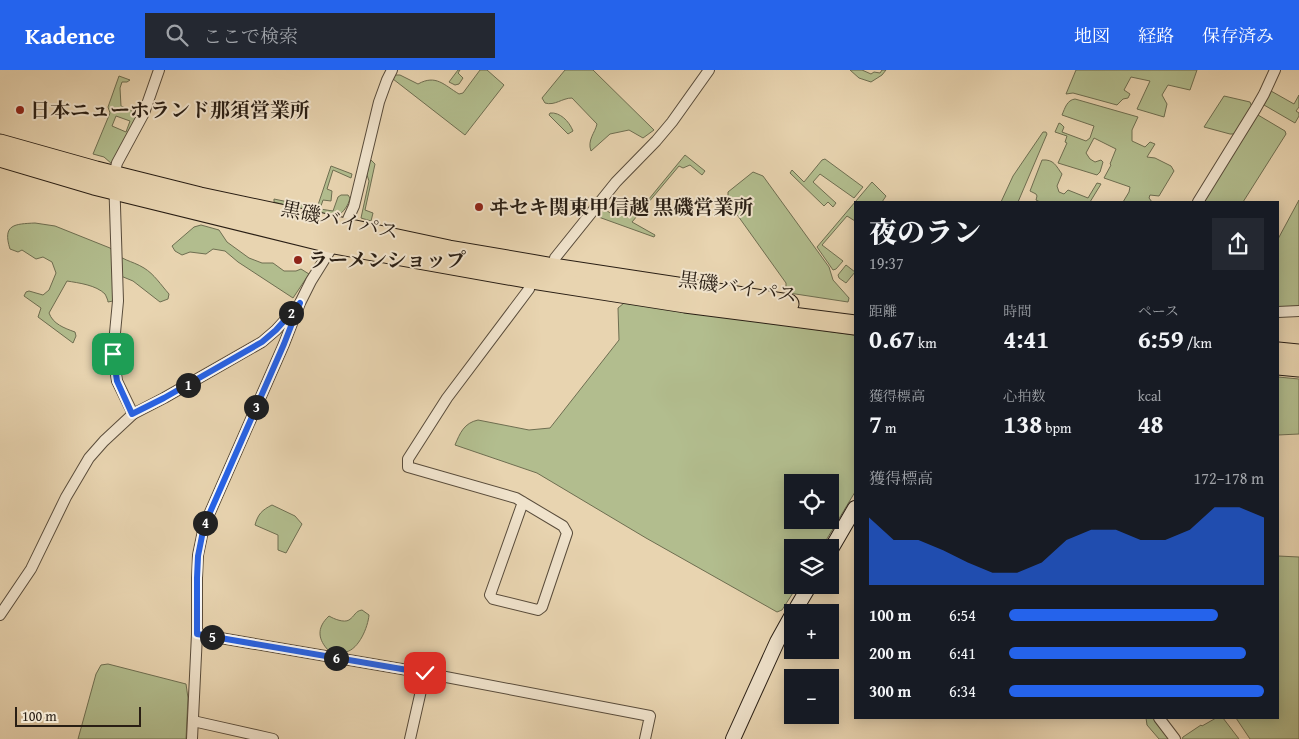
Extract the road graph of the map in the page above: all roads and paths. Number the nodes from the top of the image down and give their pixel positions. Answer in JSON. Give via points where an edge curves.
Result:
{"nodes":[{"id":1,"x":159,"y":70,"type":"edge"},
{"id":2,"x":392,"y":70,"type":"edge"},
{"id":3,"x":709,"y":70,"type":"edge"},
{"id":4,"x":1275,"y":70,"type":"edge"},
{"id":5,"x":0,"y":144,"type":"edge"},
{"id":6,"x":0,"y":157,"type":"edge"},
{"id":7,"x":115,"y":183,"type":"junction"},
{"id":8,"x":1199,"y":201,"type":"edge"},
{"id":9,"x":344,"y":228,"type":"junction"},
{"id":10,"x":334,"y":244,"type":"junction"},
{"id":11,"x":554,"y":268,"type":"junction"},
{"id":12,"x":531,"y":279,"type":"junction"},
{"id":13,"x":300,"y":303,"type":"junction"},
{"id":14,"x":1299,"y":311,"type":"edge"},
{"id":15,"x":1279,"y":312,"type":"edge"},
{"id":16,"x":854,"y":313,"type":"edge"},
{"id":17,"x":854,"y":325,"type":"edge"},
{"id":18,"x":1279,"y":352,"type":"edge"},
{"id":19,"x":1299,"y":354,"type":"edge"},
{"id":20,"x":1279,"y":366,"type":"edge"},
{"id":21,"x":1299,"y":367,"type":"edge"},
{"id":22,"x":132,"y":414,"type":"junction"},
{"id":23,"x":523,"y":502,"type":"junction"},
{"id":24,"x":854,"y":510,"type":"edge"},
{"id":25,"x":837,"y":539,"type":"edge"},
{"id":26,"x":0,"y":615,"type":"edge"},
{"id":27,"x":784,"y":630,"type":"edge"},
{"id":28,"x":197,"y":634,"type":"junction"},
{"id":29,"x":425,"y":673,"type":"junction"},
{"id":30,"x":1161,"y":719,"type":"edge"},
{"id":31,"x":193,"y":722,"type":"junction"},
{"id":32,"x":192,"y":739,"type":"edge"},
{"id":33,"x":274,"y":739,"type":"edge"},
{"id":34,"x":410,"y":739,"type":"edge"},
{"id":35,"x":645,"y":739,"type":"edge"},
{"id":36,"x":733,"y":739,"type":"edge"},
{"id":37,"x":1175,"y":739,"type":"edge"}],
"edges":[{"from":1,"to":7,"type":"street","via":[[144,113],[117,163]]},
{"from":2,"to":9,"type":"street","via":[[379,102],[354,206]]},
{"from":3,"to":11,"type":"street","via":[[672,122],[616,182],[556,258]]},
{"from":4,"to":8,"type":"street","via":[[1256,108]]},
{"from":5,"to":7,"type":"highway","name":"黒磯バイパス"},
{"from":6,"to":7,"type":"highway","name":"黒磯バイパス"},
{"from":7,"to":9,"type":"highway","name":"黒磯バイパス","via":[[200,197]]},
{"from":7,"to":10,"type":"highway","name":"黒磯バイパス"},
{"from":7,"to":22,"type":"street","via":[[118,301],[113,354],[117,381]]},
{"from":9,"to":10,"type":"street"},
{"from":9,"to":11,"type":"highway","name":"黒磯バイパス"},
{"from":10,"to":12,"type":"highway","name":"黒磯バイパス"},
{"from":10,"to":13,"type":"street"},
{"from":11,"to":16,"type":"highway","name":"黒磯バイパス"},
{"from":12,"to":17,"type":"highway","name":"黒磯バイパス"},
{"from":12,"to":23,"type":"street","via":[[529,289],[447,398],[408,459],[408,467]]},
{"from":13,"to":22,"type":"street","via":[[262,342]]},
{"from":13,"to":28,"type":"street","via":[[204,526],[198,556]]},
{"from":14,"to":15,"type":"street"},
{"from":18,"to":19,"type":"highway"},
{"from":20,"to":21,"type":"highway"},
{"from":22,"to":26,"type":"street","via":[[90,458],[66,497],[31,569]]},
{"from":23,"to":23,"type":"street","via":[[490,595],[492,599],[538,610],[542,607],[567,533],[564,526]]},
{"from":24,"to":25,"type":"street"},
{"from":27,"to":36,"type":"street"},
{"from":28,"to":29,"type":"street"},
{"from":28,"to":31,"type":"street"},
{"from":29,"to":34,"type":"street"},
{"from":29,"to":35,"type":"street","via":[[650,716]]},
{"from":30,"to":37,"type":"street"},
{"from":31,"to":32,"type":"street"},
{"from":31,"to":33,"type":"street"}]}
